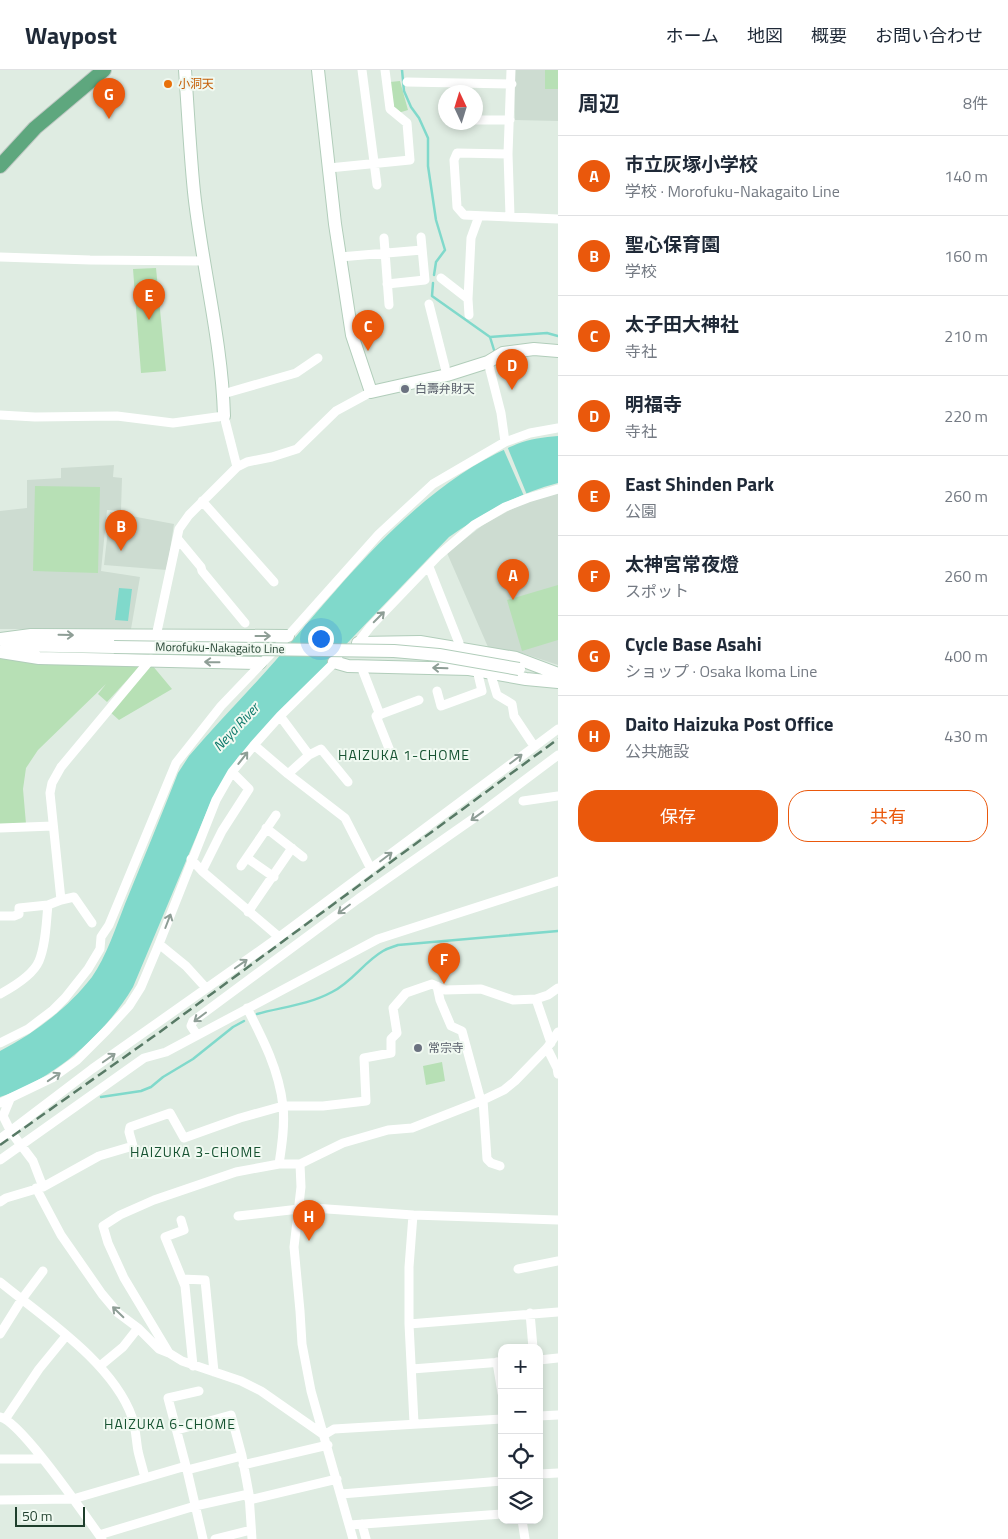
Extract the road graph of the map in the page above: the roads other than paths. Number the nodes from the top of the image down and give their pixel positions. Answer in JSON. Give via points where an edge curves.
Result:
{"nodes":[{"id":1,"x":104,"y":70,"type":"edge"},
{"id":2,"x":185,"y":70,"type":"edge"},
{"id":3,"x":318,"y":70,"type":"edge"},
{"id":4,"x":362,"y":70,"type":"edge"},
{"id":5,"x":385,"y":70,"type":"edge"},
{"id":6,"x":511,"y":70,"type":"edge"},
{"id":7,"x":407,"y":82,"type":"dead end"},
{"id":8,"x":512,"y":84,"type":"junction"},
{"id":9,"x":483,"y":120,"type":"edge"},
{"id":10,"x":510,"y":120,"type":"junction"},
{"id":11,"x":508,"y":154,"type":"junction"},
{"id":12,"x":376,"y":164,"type":"junction"},
{"id":13,"x":0,"y":166,"type":"edge"},
{"id":14,"x":329,"y":168,"type":"junction"},
{"id":15,"x":377,"y":185,"type":"dead end"},
{"id":16,"x":479,"y":216,"type":"junction"},
{"id":17,"x":510,"y":216,"type":"junction"},
{"id":18,"x":558,"y":219,"type":"edge"},
{"id":19,"x":421,"y":237,"type":"dead end"},
{"id":20,"x":384,"y":238,"type":"dead end"},
{"id":21,"x":422,"y":250,"type":"junction"},
{"id":22,"x":385,"y":253,"type":"junction"},
{"id":23,"x":0,"y":257,"type":"edge"},
{"id":24,"x":340,"y":257,"type":"junction"},
{"id":25,"x":204,"y":261,"type":"junction"},
{"id":26,"x":441,"y":278,"type":"dead end"},
{"id":27,"x":388,"y":284,"type":"junction"},
{"id":28,"x":468,"y":299,"type":"junction"},
{"id":29,"x":429,"y":304,"type":"dead end"},
{"id":30,"x":389,"y":305,"type":"dead end"},
{"id":31,"x":469,"y":315,"type":"dead end"},
{"id":32,"x":558,"y":351,"type":"edge"},
{"id":33,"x":318,"y":358,"type":"dead end"},
{"id":34,"x":488,"y":362,"type":"junction"},
{"id":35,"x":447,"y":375,"type":"junction"},
{"id":36,"x":371,"y":392,"type":"junction"},
{"id":37,"x":223,"y":394,"type":"junction"},
{"id":38,"x":0,"y":415,"type":"edge"},
{"id":39,"x":224,"y":416,"type":"junction"},
{"id":40,"x":558,"y":428,"type":"edge"},
{"id":41,"x":505,"y":442,"type":"junction"},
{"id":42,"x":237,"y":467,"type":"junction"},
{"id":43,"x":558,"y":489,"type":"edge"},
{"id":44,"x":202,"y":501,"type":"junction"},
{"id":45,"x":177,"y":538,"type":"junction"},
{"id":46,"x":429,"y":567,"type":"junction"},
{"id":47,"x":274,"y":582,"type":"dead end"},
{"id":48,"x":245,"y":623,"type":"dead end"},
{"id":49,"x":156,"y":636,"type":"junction"},
{"id":50,"x":288,"y":636,"type":"junction"},
{"id":51,"x":0,"y":640,"type":"edge"},
{"id":52,"x":358,"y":643,"type":"junction"},
{"id":53,"x":0,"y":645,"type":"edge"},
{"id":54,"x":460,"y":649,"type":"junction"},
{"id":55,"x":0,"y":652,"type":"edge"},
{"id":56,"x":151,"y":661,"type":"junction"},
{"id":57,"x":334,"y":662,"type":"junction"},
{"id":58,"x":260,"y":663,"type":"junction"},
{"id":59,"x":361,"y":666,"type":"junction"},
{"id":60,"x":484,"y":671,"type":"junction"},
{"id":61,"x":558,"y":674,"type":"edge"},
{"id":62,"x":558,"y":680,"type":"edge"},
{"id":63,"x":437,"y":691,"type":"dead end"},
{"id":64,"x":419,"y":700,"type":"dead end"},
{"id":65,"x":380,"y":714,"type":"junction"},
{"id":66,"x":280,"y":716,"type":"junction"},
{"id":67,"x":558,"y":729,"type":"edge"},
{"id":68,"x":254,"y":745,"type":"junction"},
{"id":69,"x":534,"y":746,"type":"junction"},
{"id":70,"x":390,"y":751,"type":"dead end"},
{"id":71,"x":309,"y":755,"type":"junction"},
{"id":72,"x":558,"y":755,"type":"edge"},
{"id":73,"x":232,"y":772,"type":"junction"},
{"id":74,"x":288,"y":774,"type":"junction"},
{"id":75,"x":348,"y":782,"type":"dead end"},
{"id":76,"x":558,"y":796,"type":"edge"},
{"id":77,"x":523,"y":801,"type":"dead end"},
{"id":78,"x":276,"y":816,"type":"dead end"},
{"id":79,"x":53,"y":826,"type":"junction"},
{"id":80,"x":0,"y":828,"type":"edge"},
{"id":81,"x":266,"y":828,"type":"junction"},
{"id":82,"x":292,"y":848,"type":"junction"},
{"id":83,"x":303,"y":857,"type":"dead end"},
{"id":84,"x":247,"y":858,"type":"junction"},
{"id":85,"x":191,"y":859,"type":"junction"},
{"id":86,"x":241,"y":866,"type":"dead end"},
{"id":87,"x":371,"y":869,"type":"junction"},
{"id":88,"x":202,"y":871,"type":"junction"},
{"id":89,"x":274,"y":877,"type":"junction"},
{"id":90,"x":558,"y":881,"type":"edge"},
{"id":91,"x":61,"y":900,"type":"junction"},
{"id":92,"x":48,"y":905,"type":"junction"},
{"id":93,"x":248,"y":912,"type":"junction"},
{"id":94,"x":0,"y":916,"type":"edge"},
{"id":95,"x":92,"y":923,"type":"dead end"},
{"id":96,"x":279,"y":937,"type":"junction"},
{"id":97,"x":159,"y":944,"type":"junction"},
{"id":98,"x":438,"y":986,"type":"junction"},
{"id":99,"x":206,"y":988,"type":"junction"},
{"id":100,"x":558,"y":988,"type":"edge"},
{"id":101,"x":0,"y":994,"type":"edge"},
{"id":102,"x":536,"y":999,"type":"junction"},
{"id":103,"x":247,"y":1008,"type":"junction"},
{"id":104,"x":558,"y":1032,"type":"edge"},
{"id":105,"x":197,"y":1035,"type":"junction"},
{"id":106,"x":0,"y":1043,"type":"edge"},
{"id":107,"x":549,"y":1045,"type":"junction"},
{"id":108,"x":82,"y":1054,"type":"junction"},
{"id":109,"x":92,"y":1069,"type":"junction"},
{"id":110,"x":558,"y":1070,"type":"edge"},
{"id":111,"x":10,"y":1099,"type":"junction"},
{"id":112,"x":482,"y":1101,"type":"junction"},
{"id":113,"x":0,"y":1103,"type":"edge"},
{"id":114,"x":283,"y":1106,"type":"junction"},
{"id":115,"x":11,"y":1132,"type":"junction"},
{"id":116,"x":0,"y":1140,"type":"edge"},
{"id":117,"x":21,"y":1145,"type":"junction"},
{"id":118,"x":0,"y":1160,"type":"edge"},
{"id":119,"x":280,"y":1164,"type":"junction"},
{"id":120,"x":300,"y":1164,"type":"junction"},
{"id":121,"x":500,"y":1166,"type":"dead end"},
{"id":122,"x":39,"y":1188,"type":"junction"},
{"id":123,"x":0,"y":1202,"type":"edge"},
{"id":124,"x":115,"y":1206,"type":"dead end"},
{"id":125,"x":299,"y":1208,"type":"junction"},
{"id":126,"x":120,"y":1215,"type":"junction"},
{"id":127,"x":413,"y":1215,"type":"junction"},
{"id":128,"x":238,"y":1216,"type":"dead end"},
{"id":129,"x":181,"y":1220,"type":"dead end"},
{"id":130,"x":558,"y":1220,"type":"edge"},
{"id":131,"x":558,"y":1261,"type":"edge"},
{"id":132,"x":518,"y":1268,"type":"dead end"},
{"id":133,"x":43,"y":1271,"type":"dead end"},
{"id":134,"x":182,"y":1279,"type":"junction"},
{"id":135,"x":0,"y":1282,"type":"edge"},
{"id":136,"x":22,"y":1299,"type":"junction"},
{"id":137,"x":558,"y":1312,"type":"edge"},
{"id":138,"x":530,"y":1313,"type":"junction"},
{"id":139,"x":409,"y":1324,"type":"junction"},
{"id":140,"x":138,"y":1328,"type":"junction"},
{"id":141,"x":0,"y":1334,"type":"edge"},
{"id":142,"x":66,"y":1336,"type":"junction"},
{"id":143,"x":533,"y":1344,"type":"edge"},
{"id":144,"x":169,"y":1352,"type":"junction"},
{"id":145,"x":558,"y":1358,"type":"edge"},
{"id":146,"x":543,"y":1360,"type":"edge"},
{"id":147,"x":498,"y":1362,"type":"edge"},
{"id":148,"x":100,"y":1366,"type":"junction"},
{"id":149,"x":193,"y":1366,"type":"junction"},
{"id":150,"x":412,"y":1369,"type":"junction"},
{"id":151,"x":214,"y":1372,"type":"junction"},
{"id":152,"x":199,"y":1391,"type":"dead end"},
{"id":153,"x":558,"y":1415,"type":"edge"},
{"id":154,"x":543,"y":1416,"type":"edge"},
{"id":155,"x":3,"y":1418,"type":"edge"},
{"id":156,"x":498,"y":1419,"type":"edge"},
{"id":157,"x":414,"y":1423,"type":"junction"},
{"id":158,"x":177,"y":1430,"type":"junction"},
{"id":159,"x":324,"y":1435,"type":"junction"},
{"id":160,"x":328,"y":1445,"type":"junction"},
{"id":161,"x":0,"y":1459,"type":"edge"},
{"id":162,"x":42,"y":1459,"type":"junction"},
{"id":163,"x":243,"y":1460,"type":"junction"},
{"id":164,"x":187,"y":1468,"type":"junction"},
{"id":165,"x":558,"y":1473,"type":"edge"},
{"id":166,"x":543,"y":1474,"type":"edge"},
{"id":167,"x":145,"y":1478,"type":"junction"},
{"id":168,"x":337,"y":1479,"type":"junction"},
{"id":169,"x":498,"y":1481,"type":"edge"},
{"id":170,"x":341,"y":1494,"type":"junction"},
{"id":171,"x":249,"y":1497,"type":"junction"},
{"id":172,"x":73,"y":1499,"type":"junction"},
{"id":173,"x":0,"y":1500,"type":"edge"},
{"id":174,"x":196,"y":1506,"type":"junction"},
{"id":175,"x":498,"y":1514,"type":"edge"},
{"id":176,"x":362,"y":1524,"type":"junction"},
{"id":177,"x":523,"y":1524,"type":"edge"},
{"id":178,"x":350,"y":1525,"type":"junction"},
{"id":179,"x":251,"y":1535,"type":"edge"},
{"id":180,"x":99,"y":1538,"type":"edge"},
{"id":181,"x":203,"y":1539,"type":"edge"},
{"id":182,"x":216,"y":1539,"type":"edge"},
{"id":183,"x":353,"y":1539,"type":"edge"},
{"id":184,"x":366,"y":1539,"type":"edge"},
{"id":185,"x":525,"y":1539,"type":"edge"}],
"edges":[{"from":1,"to":13,"type":"main road","via":[[36,128]]},
{"from":2,"to":25,"type":"street","via":[[194,192]]},
{"from":3,"to":14,"type":"street"},
{"from":4,"to":12,"type":"street"},
{"from":5,"to":12,"type":"street","via":[[390,109],[407,123],[410,160]]},
{"from":6,"to":8,"type":"street"},
{"from":7,"to":8,"type":"street"},
{"from":8,"to":10,"type":"street"},
{"from":9,"to":10,"type":"street"},
{"from":10,"to":11,"type":"street"},
{"from":11,"to":16,"type":"street","via":[[457,153],[454,160],[457,207],[464,215]]},
{"from":11,"to":17,"type":"street"},
{"from":12,"to":14,"type":"street"},
{"from":12,"to":15,"type":"street"},
{"from":14,"to":24,"type":"street"},
{"from":16,"to":17,"type":"street"},
{"from":16,"to":28,"type":"street","via":[[471,238]]},
{"from":17,"to":18,"type":"street"},
{"from":19,"to":21,"type":"street"},
{"from":20,"to":22,"type":"street"},
{"from":21,"to":22,"type":"street"},
{"from":21,"to":27,"type":"street","via":[[425,280]]},
{"from":22,"to":24,"type":"street"},
{"from":22,"to":27,"type":"street"},
{"from":23,"to":25,"type":"street"},
{"from":24,"to":36,"type":"street","via":[[352,335]]},
{"from":25,"to":37,"type":"street"},
{"from":26,"to":28,"type":"street"},
{"from":27,"to":30,"type":"street"},
{"from":28,"to":31,"type":"street"},
{"from":29,"to":35,"type":"street"},
{"from":32,"to":34,"type":"street","via":[[534,349],[502,353]]},
{"from":33,"to":37,"type":"street","via":[[296,373]]},
{"from":34,"to":35,"type":"street"},
{"from":34,"to":41,"type":"street"},
{"from":35,"to":36,"type":"street"},
{"from":36,"to":42,"type":"street","via":[[336,411],[297,449]]},
{"from":37,"to":39,"type":"street"},
{"from":38,"to":39,"type":"street","via":[[117,416],[173,423]]},
{"from":39,"to":42,"type":"street"},
{"from":40,"to":41,"type":"street"},
{"from":41,"to":50,"type":"street","via":[[433,484],[379,534]]},
{"from":42,"to":44,"type":"street"},
{"from":43,"to":46,"type":"street","via":[[505,507],[474,525]]},
{"from":44,"to":45,"type":"street","via":[[179,529]]},
{"from":44,"to":47,"type":"street"},
{"from":45,"to":48,"type":"street"},
{"from":45,"to":49,"type":"street"},
{"from":52,"to":46,"type":"street","one_way":true,"via":[[370,626]]},
{"from":46,"to":54,"type":"street"},
{"from":49,"to":50,"type":"street","one_way":true},
{"from":51,"to":49,"type":"street","one_way":true,"via":[[31,635]]},
{"from":49,"to":56,"type":"street"},
{"from":50,"to":58,"type":"street"},
{"from":52,"to":54,"type":"street","via":[[420,642]]},
{"from":52,"to":57,"type":"street"},
{"from":53,"to":62,"type":"street","name":"Morofuku-Nakagaito Line","bridge":true,"via":[[394,651],[439,654]]},
{"from":54,"to":61,"type":"street","via":[[516,658]]},
{"from":55,"to":56,"type":"street","via":[[39,658]]},
{"from":58,"to":56,"type":"street","one_way":true},
{"from":56,"to":79,"type":"street","via":[[56,775],[50,793]]},
{"from":57,"to":59,"type":"street"},
{"from":57,"to":66,"type":"street"},
{"from":58,"to":106,"type":"street","via":[[176,763],[110,925],[101,937],[100,950],[88,969],[54,1010],[28,1029]]},
{"from":60,"to":59,"type":"street","one_way":true},
{"from":59,"to":65,"type":"street"},
{"from":60,"to":62,"type":"street","via":[[526,679]]},
{"from":60,"to":63,"type":"street","via":[[482,691],[441,706]]},
{"from":60,"to":69,"type":"street","via":[[496,695],[512,704],[514,716]]},
{"from":64,"to":65,"type":"street"},
{"from":65,"to":70,"type":"street","via":[[376,716]]},
{"from":66,"to":68,"type":"street"},
{"from":66,"to":71,"type":"street"},
{"from":67,"to":69,"type":"street"},
{"from":73,"to":68,"type":"street","one_way":true},
{"from":68,"to":74,"type":"street"},
{"from":87,"to":69,"type":"street","one_way":true},
{"from":71,"to":74,"type":"street"},
{"from":71,"to":75,"type":"street","via":[[321,749]]},
{"from":72,"to":105,"type":"street","one_way":true,"via":[[193,1021]]},
{"from":73,"to":85,"type":"street","via":[[216,800]]},
{"from":73,"to":88,"type":"street","via":[[249,789],[222,831]]},
{"from":74,"to":87,"type":"street","via":[[345,818]]},
{"from":76,"to":77,"type":"street"},
{"from":78,"to":81,"type":"street"},
{"from":79,"to":80,"type":"street"},
{"from":79,"to":91,"type":"street"},
{"from":81,"to":82,"type":"street"},
{"from":81,"to":84,"type":"street"},
{"from":82,"to":83,"type":"street"},
{"from":82,"to":89,"type":"street"},
{"from":84,"to":86,"type":"street"},
{"from":84,"to":89,"type":"street"},
{"from":85,"to":88,"type":"street"},
{"from":97,"to":85,"type":"street","one_way":true},
{"from":87,"to":96,"type":"street"},
{"from":88,"to":93,"type":"street"},
{"from":89,"to":93,"type":"street"},
{"from":90,"to":103,"type":"street","via":[[378,939]]},
{"from":91,"to":92,"type":"street"},
{"from":91,"to":95,"type":"street","via":[[74,897]]},
{"from":92,"to":94,"type":"street","via":[[19,908],[14,916]]},
{"from":92,"to":101,"type":"street","via":[[39,962],[26,977]]},
{"from":93,"to":96,"type":"street"},
{"from":99,"to":96,"type":"street","one_way":true},
{"from":97,"to":99,"type":"street"},
{"from":97,"to":108,"type":"street","via":[[129,1006]]},
{"from":98,"to":102,"type":"street","via":[[445,990],[481,989],[513,1000]]},
{"from":98,"to":112,"type":"street","via":[[451,1026],[462,1031]]},
{"from":98,"to":114,"type":"street","via":[[432,984],[406,993],[393,1008],[397,1033],[391,1040],[391,1053],[364,1058],[366,1101]]},
{"from":109,"to":99,"type":"street","one_way":true},
{"from":100,"to":102,"type":"street"},
{"from":102,"to":107,"type":"street"},
{"from":103,"to":105,"type":"street"},
{"from":103,"to":114,"type":"street","via":[[268,1050]]},
{"from":104,"to":107,"type":"street"},
{"from":105,"to":117,"type":"street","via":[[166,1052],[144,1058]]},
{"from":107,"to":110,"type":"street"},
{"from":107,"to":112,"type":"street","via":[[515,1081]]},
{"from":108,"to":109,"type":"street"},
{"from":111,"to":108,"type":"street","one_way":true,"via":[[52,1078]]},
{"from":109,"to":115,"type":"street"},
{"from":111,"to":113,"type":"street"},
{"from":111,"to":115,"type":"street","via":[[3,1116]]},
{"from":112,"to":120,"type":"street","via":[[412,1128],[388,1130],[343,1143]]},
{"from":112,"to":121,"type":"street","via":[[487,1159]]},
{"from":114,"to":119,"type":"street"},
{"from":114,"to":122,"type":"street","via":[[184,1138],[170,1114],[138,1124],[130,1127],[133,1146],[99,1156]]},
{"from":115,"to":116,"type":"street"},
{"from":115,"to":117,"type":"street"},
{"from":117,"to":118,"type":"street"},
{"from":117,"to":122,"type":"street","via":[[33,1160]]},
{"from":119,"to":120,"type":"street"},
{"from":119,"to":126,"type":"street","via":[[236,1172]]},
{"from":120,"to":125,"type":"street"},
{"from":122,"to":123,"type":"street"},
{"from":140,"to":122,"type":"street","one_way":true,"via":[[118,1313],[88,1276],[61,1236]]},
{"from":124,"to":126,"type":"street"},
{"from":125,"to":127,"type":"street"},
{"from":125,"to":128,"type":"street"},
{"from":125,"to":159,"type":"street","via":[[294,1247],[302,1344]]},
{"from":126,"to":144,"type":"street","via":[[103,1226],[108,1243],[124,1278]]},
{"from":127,"to":130,"type":"street"},
{"from":127,"to":139,"type":"street"},
{"from":129,"to":134,"type":"street","via":[[184,1230],[165,1237]]},
{"from":131,"to":132,"type":"street"},
{"from":133,"to":136,"type":"street"},
{"from":134,"to":149,"type":"street"},
{"from":134,"to":151,"type":"street","via":[[205,1280]]},
{"from":135,"to":136,"type":"street"},
{"from":136,"to":141,"type":"street"},
{"from":136,"to":142,"type":"street"},
{"from":137,"to":138,"type":"street"},
{"from":138,"to":139,"type":"street"},
{"from":138,"to":143,"type":"street"},
{"from":139,"to":150,"type":"street"},
{"from":140,"to":144,"type":"street","via":[[159,1349]]},
{"from":140,"to":148,"type":"street","via":[[123,1347]]},
{"from":142,"to":148,"type":"street"},
{"from":142,"to":155,"type":"street"},
{"from":144,"to":149,"type":"street"},
{"from":145,"to":146,"type":"street"},
{"from":147,"to":150,"type":"street"},
{"from":148,"to":167,"type":"street","via":[[124,1398],[133,1419]]},
{"from":149,"to":151,"type":"street"},
{"from":150,"to":157,"type":"street"},
{"from":151,"to":159,"type":"street","via":[[261,1391]]},
{"from":152,"to":158,"type":"street","via":[[168,1398]]},
{"from":153,"to":154,"type":"street"},
{"from":155,"to":162,"type":"street","via":[[24,1436]]},
{"from":156,"to":157,"type":"street"},
{"from":157,"to":159,"type":"street","via":[[334,1429]]},
{"from":158,"to":163,"type":"street","via":[[231,1416]]},
{"from":158,"to":164,"type":"street"},
{"from":159,"to":160,"type":"street"},
{"from":160,"to":163,"type":"street"},
{"from":160,"to":168,"type":"street"},
{"from":161,"to":162,"type":"street"},
{"from":162,"to":172,"type":"street"},
{"from":163,"to":164,"type":"street"},
{"from":163,"to":171,"type":"street"},
{"from":164,"to":167,"type":"street"},
{"from":164,"to":174,"type":"street"},
{"from":165,"to":166,"type":"street"},
{"from":167,"to":172,"type":"street"},
{"from":168,"to":170,"type":"street"},
{"from":168,"to":171,"type":"street"},
{"from":169,"to":170,"type":"street"},
{"from":170,"to":178,"type":"street"},
{"from":171,"to":174,"type":"street"},
{"from":171,"to":179,"type":"street"},
{"from":172,"to":173,"type":"street"},
{"from":172,"to":180,"type":"street"},
{"from":174,"to":180,"type":"street"},
{"from":174,"to":181,"type":"street"},
{"from":175,"to":176,"type":"street"},
{"from":176,"to":178,"type":"street"},
{"from":176,"to":184,"type":"street"},
{"from":177,"to":185,"type":"street"},
{"from":178,"to":183,"type":"street"},
{"from":179,"to":182,"type":"street"}]}
